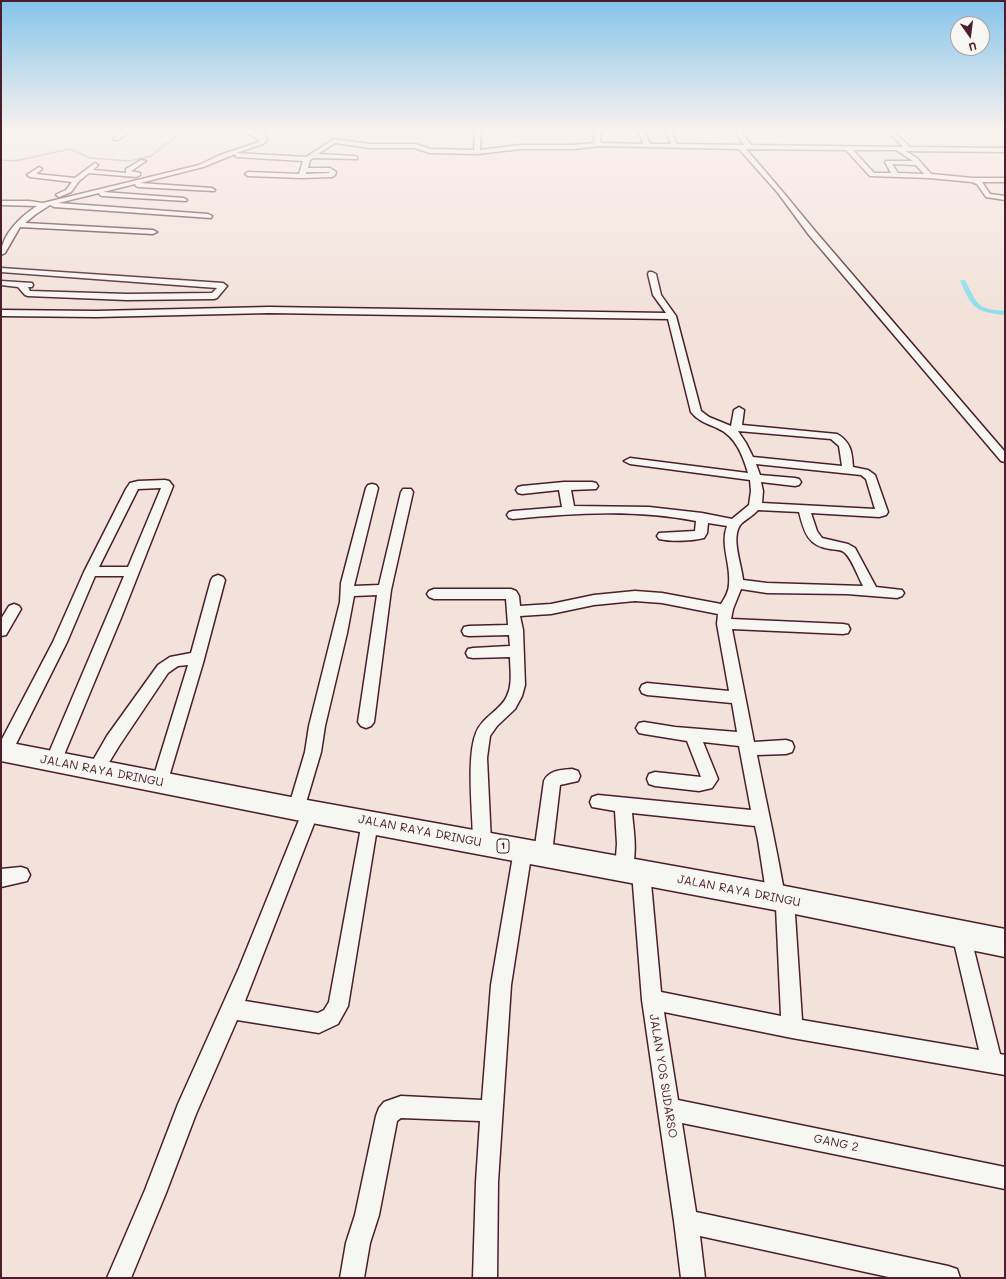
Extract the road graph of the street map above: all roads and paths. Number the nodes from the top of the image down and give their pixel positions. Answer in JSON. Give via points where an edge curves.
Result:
{"nodes":[{"id":1,"x":79,"y":190,"type":"edge"},
{"id":2,"x":97,"y":190,"type":"edge"},
{"id":3,"x":778,"y":190,"type":"edge"},
{"id":4,"x":984,"y":190,"type":"edge"},
{"id":5,"x":70,"y":191,"type":"joint"},
{"id":6,"x":86,"y":193,"type":"junction"},
{"id":7,"x":1005,"y":198,"type":"edge"},
{"id":8,"x":184,"y":200,"type":"dead end"},
{"id":9,"x":2,"y":204,"type":"edge"},
{"id":10,"x":41,"y":204,"type":"junction"},
{"id":11,"x":33,"y":212,"type":"junction"},
{"id":12,"x":48,"y":213,"type":"dead end"},
{"id":13,"x":208,"y":216,"type":"dead end"},
{"id":14,"x":110,"y":217,"type":"dead end"},
{"id":15,"x":171,"y":221,"type":"dead end"},
{"id":16,"x":18,"y":224,"type":"junction"},
{"id":17,"x":8,"y":225,"type":"dead end"},
{"id":18,"x":153,"y":232,"type":"dead end"},
{"id":19,"x":1,"y":253,"type":"edge"},
{"id":20,"x":1,"y":270,"type":"edge"},
{"id":21,"x":652,"y":274,"type":"dead end"},
{"id":22,"x":117,"y":278,"type":"junction"},
{"id":23,"x":1,"y":283,"type":"edge"},
{"id":24,"x":17,"y":284,"type":"junction"},
{"id":25,"x":1,"y":288,"type":"edge"},
{"id":26,"x":108,"y":294,"type":"junction"},
{"id":27,"x":1,"y":314,"type":"edge"},
{"id":28,"x":96,"y":314,"type":"junction"},
{"id":29,"x":672,"y":316,"type":"junction"},
{"id":30,"x":739,"y":410,"type":"dead end"},
{"id":31,"x":734,"y":430,"type":"junction"},
{"id":32,"x":1005,"y":459,"type":"edge"},
{"id":33,"x":748,"y":460,"type":"junction"},
{"id":34,"x":630,"y":461,"type":"dead end"},
{"id":35,"x":848,"y":470,"type":"junction"},
{"id":36,"x":755,"y":479,"type":"junction"},
{"id":37,"x":795,"y":482,"type":"dead end"},
{"id":38,"x":564,"y":486,"type":"junction"},
{"id":39,"x":592,"y":486,"type":"dead end"},
{"id":40,"x":372,"y":488,"type":"dead end"},
{"id":41,"x":522,"y":490,"type":"dead end"},
{"id":42,"x":407,"y":492,"type":"dead end"},
{"id":43,"x":755,"y":506,"type":"junction"},
{"id":44,"x":804,"y":509,"type":"junction"},
{"id":45,"x":569,"y":510,"type":"junction"},
{"id":46,"x":513,"y":515,"type":"dead end"},
{"id":47,"x":702,"y":517,"type":"junction"},
{"id":48,"x":734,"y":524,"type":"junction"},
{"id":49,"x":663,"y":536,"type":"dead end"},
{"id":50,"x":133,"y":571,"type":"junction"},
{"id":51,"x":90,"y":572,"type":"junction"},
{"id":52,"x":218,"y":580,"type":"dead end"},
{"id":53,"x":736,"y":584,"type":"junction"},
{"id":54,"x":347,"y":590,"type":"junction"},
{"id":55,"x":384,"y":590,"type":"junction"},
{"id":56,"x":872,"y":591,"type":"junction"},
{"id":57,"x":434,"y":594,"type":"dead end"},
{"id":58,"x":897,"y":594,"type":"dead end"},
{"id":59,"x":14,"y":608,"type":"dead end"},
{"id":60,"x":514,"y":611,"type":"junction"},
{"id":61,"x":725,"y":617,"type":"junction"},
{"id":62,"x":843,"y":629,"type":"dead end"},
{"id":63,"x":516,"y":630,"type":"junction"},
{"id":64,"x":1,"y":631,"type":"edge"},
{"id":65,"x":469,"y":631,"type":"dead end"},
{"id":66,"x":516,"y":651,"type":"junction"},
{"id":67,"x":473,"y":653,"type":"dead end"},
{"id":68,"x":197,"y":658,"type":"junction"},
{"id":69,"x":647,"y":689,"type":"dead end"},
{"id":70,"x":739,"y":698,"type":"junction"},
{"id":71,"x":366,"y":722,"type":"dead end"},
{"id":72,"x":644,"y":728,"type":"dead end"},
{"id":73,"x":693,"y":735,"type":"junction"},
{"id":74,"x":748,"y":744,"type":"junction"},
{"id":75,"x":786,"y":747,"type":"dead end"},
{"id":76,"x":3,"y":751,"type":"edge"},
{"id":77,"x":53,"y":762,"type":"junction"},
{"id":78,"x":96,"y":769,"type":"junction"},
{"id":79,"x":572,"y":776,"type":"dead end"},
{"id":80,"x":655,"y":779,"type":"dead end"},
{"id":81,"x":160,"y":782,"type":"junction"},
{"id":82,"x":598,"y":802,"type":"dead end"},
{"id":83,"x":623,"y":805,"type":"junction"},
{"id":84,"x":303,"y":810,"type":"junction"},
{"id":85,"x":761,"y":819,"type":"junction"},
{"id":86,"x":370,"y":822,"type":"junction"},
{"id":87,"x":482,"y":842,"type":"junction"},
{"id":88,"x":533,"y":852,"type":"junction"},
{"id":89,"x":633,"y":871,"type":"junction"},
{"id":90,"x":21,"y":875,"type":"dead end"},
{"id":91,"x":1,"y":878,"type":"edge"},
{"id":92,"x":778,"y":891,"type":"junction"},
{"id":93,"x":961,"y":934,"type":"junction"},
{"id":94,"x":1005,"y":943,"type":"edge"},
{"id":95,"x":652,"y":1000,"type":"junction"},
{"id":96,"x":230,"y":1009,"type":"junction"},
{"id":97,"x":792,"y":1028,"type":"junction"},
{"id":98,"x":998,"y":1063,"type":"edge"},
{"id":99,"x":668,"y":1108,"type":"junction"},
{"id":100,"x":492,"y":1112,"type":"junction"},
{"id":101,"x":1005,"y":1178,"type":"edge"},
{"id":102,"x":686,"y":1221,"type":"junction"},
{"id":103,"x":119,"y":1278,"type":"edge"},
{"id":104,"x":352,"y":1278,"type":"edge"},
{"id":105,"x":485,"y":1278,"type":"edge"},
{"id":106,"x":693,"y":1278,"type":"edge"},
{"id":107,"x":948,"y":1278,"type":"edge"}],
"edges":[{"from":1,"to":5,"type":"street"},
{"from":2,"to":6,"type":"street"},
{"from":3,"to":32,"type":"street","via":[[812,233]]},
{"from":4,"to":7,"type":"street","via":[[988,196]]},
{"from":5,"to":10,"type":"street"},
{"from":6,"to":8,"type":"street"},
{"from":6,"to":10,"type":"street"},
{"from":9,"to":10,"type":"street"},
{"from":10,"to":11,"type":"street"},
{"from":10,"to":13,"type":"street"},
{"from":10,"to":17,"type":"street","via":[[25,209]]},
{"from":11,"to":12,"type":"street"},
{"from":11,"to":16,"type":"street"},
{"from":14,"to":15,"type":"street"},
{"from":16,"to":18,"type":"street"},
{"from":16,"to":19,"type":"street"},
{"from":20,"to":22,"type":"street"},
{"from":21,"to":29,"type":"street","via":[[658,295]]},
{"from":22,"to":26,"type":"street"},
{"from":22,"to":26,"type":"street","via":[[223,286],[214,296]]},
{"from":23,"to":24,"type":"street"},
{"from":24,"to":25,"type":"street"},
{"from":24,"to":26,"type":"street","via":[[28,293]]},
{"from":26,"to":28,"type":"street"},
{"from":27,"to":28,"type":"street"},
{"from":28,"to":29,"type":"street","via":[[269,310]]},
{"from":29,"to":31,"type":"street","via":[[694,408],[702,419]]},
{"from":30,"to":31,"type":"street"},
{"from":31,"to":33,"type":"street"},
{"from":31,"to":35,"type":"street","via":[[833,436],[845,444]]},
{"from":33,"to":35,"type":"street"},
{"from":33,"to":36,"type":"street"},
{"from":34,"to":36,"type":"street"},
{"from":35,"to":44,"type":"street","via":[[869,474],[882,513]]},
{"from":36,"to":37,"type":"street"},
{"from":36,"to":43,"type":"street","via":[[758,489]]},
{"from":38,"to":39,"type":"street"},
{"from":38,"to":41,"type":"street"},
{"from":38,"to":45,"type":"street"},
{"from":40,"to":54,"type":"street"},
{"from":42,"to":55,"type":"street"},
{"from":43,"to":44,"type":"street"},
{"from":43,"to":48,"type":"street"},
{"from":44,"to":56,"type":"street","via":[[818,541],[848,547]]},
{"from":45,"to":46,"type":"street"},
{"from":45,"to":47,"type":"street","via":[[649,511]]},
{"from":47,"to":48,"type":"street"},
{"from":47,"to":49,"type":"street","via":[[700,535]]},
{"from":48,"to":53,"type":"street","via":[[732,557]]},
{"from":50,"to":51,"type":"street"},
{"from":50,"to":51,"type":"street","via":[[167,486],[165,484],[133,487]]},
{"from":50,"to":77,"type":"street"},
{"from":51,"to":76,"type":"street","via":[[60,642]]},
{"from":52,"to":68,"type":"street"},
{"from":53,"to":56,"type":"street","via":[[767,588]]},
{"from":53,"to":61,"type":"street"},
{"from":54,"to":55,"type":"street"},
{"from":54,"to":84,"type":"street","via":[[347,602],[317,726]]},
{"from":55,"to":71,"type":"street"},
{"from":56,"to":58,"type":"street"},
{"from":57,"to":60,"type":"street","via":[[511,594]]},
{"from":59,"to":64,"type":"street"},
{"from":60,"to":61,"type":"street","via":[[551,609],[594,600],[635,596],[662,598]]},
{"from":60,"to":63,"type":"street"},
{"from":61,"to":62,"type":"street"},
{"from":61,"to":70,"type":"street"},
{"from":63,"to":65,"type":"street"},
{"from":63,"to":66,"type":"street"},
{"from":66,"to":67,"type":"street"},
{"from":66,"to":87,"type":"street","via":[[518,685],[515,696],[483,734],[479,758]]},
{"from":68,"to":78,"type":"street","via":[[175,661],[163,669]]},
{"from":68,"to":81,"type":"street"},
{"from":69,"to":70,"type":"street"},
{"from":70,"to":74,"type":"street"},
{"from":72,"to":73,"type":"street"},
{"from":73,"to":74,"type":"street"},
{"from":73,"to":80,"type":"street","via":[[710,779],[699,784]]},
{"from":74,"to":75,"type":"street"},
{"from":74,"to":85,"type":"street"},
{"from":76,"to":77,"type":"highway","name":"JALAN RAYA DRINGU","number":"1"},
{"from":77,"to":78,"type":"highway","name":"JALAN RAYA DRINGU","number":"1"},
{"from":78,"to":81,"type":"highway","name":"JALAN RAYA DRINGU","number":"1"},
{"from":79,"to":88,"type":"street","via":[[555,778],[552,781]]},
{"from":81,"to":84,"type":"highway","name":"JALAN RAYA DRINGU","number":"1"},
{"from":82,"to":83,"type":"street"},
{"from":83,"to":85,"type":"street"},
{"from":83,"to":89,"type":"street","name":"JALAN YOS SUDARSO","via":[[626,839]]},
{"from":84,"to":86,"type":"highway","name":"JALAN RAYA DRINGU","number":"1"},
{"from":84,"to":96,"type":"street","via":[[247,973]]},
{"from":85,"to":92,"type":"street"},
{"from":86,"to":87,"type":"highway","name":"JALAN RAYA DRINGU","number":"1"},
{"from":86,"to":96,"type":"street","via":[[338,1006],[331,1016],[319,1023]]},
{"from":87,"to":88,"type":"highway","name":"JALAN RAYA DRINGU","number":"1"},
{"from":88,"to":89,"type":"highway","name":"JALAN RAYA DRINGU","number":"1"},
{"from":88,"to":100,"type":"street","via":[[501,985]]},
{"from":89,"to":92,"type":"highway","name":"JALAN RAYA DRINGU","number":"1"},
{"from":89,"to":95,"type":"street","name":"JALAN YOS SUDARSO"},
{"from":90,"to":91,"type":"street"},
{"from":92,"to":93,"type":"highway","name":"JALAN RAYA DRINGU","number":"1"},
{"from":92,"to":97,"type":"street"},
{"from":93,"to":94,"type":"highway","name":"JALAN RAYA DRINGU","number":"1"},
{"from":93,"to":98,"type":"street"},
{"from":95,"to":97,"type":"street"},
{"from":95,"to":99,"type":"street","name":"JALAN YOS SUDARSO"},
{"from":96,"to":103,"type":"street"},
{"from":97,"to":98,"type":"street"},
{"from":99,"to":101,"type":"street","name":"GANG 2"},
{"from":99,"to":102,"type":"street","name":"JALAN YOS SUDARSO"},
{"from":100,"to":104,"type":"street","via":[[401,1107],[392,1110],[387,1116]]},
{"from":100,"to":105,"type":"street","via":[[486,1182]]},
{"from":102,"to":106,"type":"street","name":"JALAN YOS SUDARSO"},
{"from":102,"to":107,"type":"street"}]}
